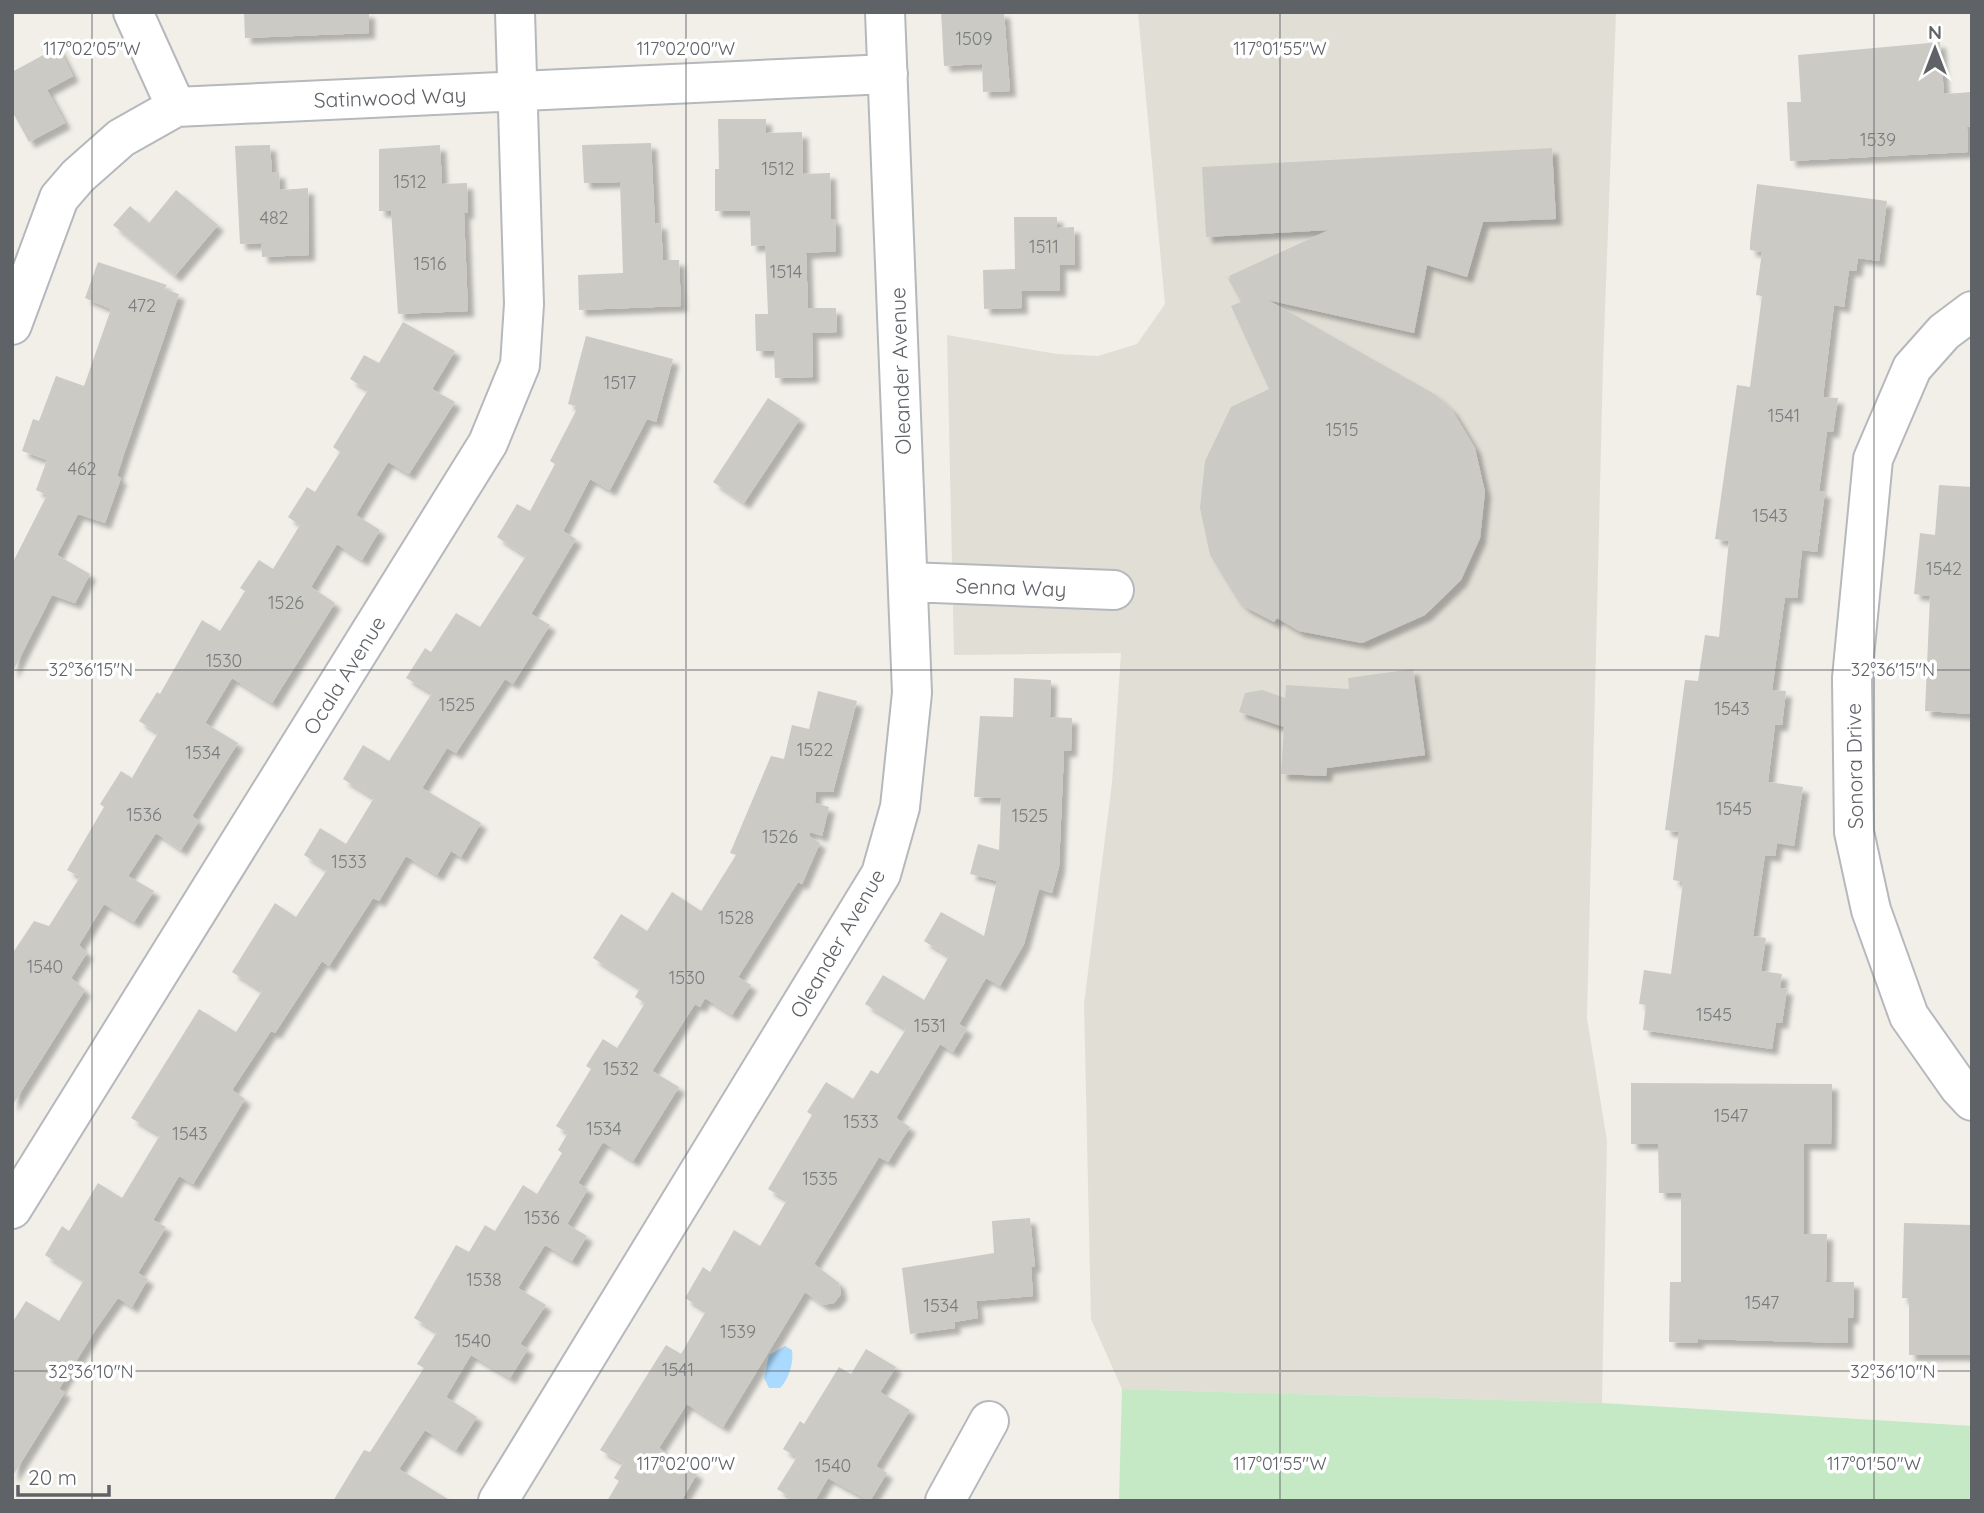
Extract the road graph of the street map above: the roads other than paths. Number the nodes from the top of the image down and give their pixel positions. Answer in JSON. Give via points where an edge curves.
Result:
{"nodes":[{"id":1,"x":133,"y":12,"type":"edge"},
{"id":2,"x":515,"y":12,"type":"edge"},
{"id":3,"x":885,"y":12,"type":"edge"},
{"id":4,"x":888,"y":74,"type":"junction"},
{"id":5,"x":519,"y":93,"type":"junction"},
{"id":6,"x":176,"y":107,"type":"junction"},
{"id":7,"x":1972,"y":312,"type":"edge"},
{"id":8,"x":12,"y":325,"type":"edge"},
{"id":9,"x":908,"y":582,"type":"junction"},
{"id":10,"x":1114,"y":590,"type":"dead end"},
{"id":11,"x":1972,"y":1101,"type":"edge"},
{"id":12,"x":12,"y":1209,"type":"edge"},
{"id":13,"x":989,"y":1421,"type":"dead end"},
{"id":14,"x":502,"y":1499,"type":"edge"},
{"id":15,"x":945,"y":1501,"type":"edge"}],
"edges":[{"from":1,"to":6,"type":"street"},
{"from":2,"to":5,"type":"street","name":"Ocala Avenue"},
{"from":3,"to":4,"type":"street","name":"Oleander Avenue"},
{"from":4,"to":5,"type":"street","name":"Satinwood Way"},
{"from":4,"to":9,"type":"street","name":"Oleander Avenue"},
{"from":5,"to":6,"type":"street","name":"Satinwood Way"},
{"from":5,"to":12,"type":"street","name":"Ocala Avenue","via":[[524,304],[520,365],[488,443]]},
{"from":6,"to":8,"type":"street","name":"Satinwood Way","via":[[121,138],[59,198]]},
{"from":7,"to":11,"type":"street","name":"Sonora Drive","via":[[1944,332],[1912,368],[1873,459],[1852,678],[1854,832],[1871,910],[1909,1016]]},
{"from":9,"to":10,"type":"street","name":"Senna Way"},
{"from":9,"to":14,"type":"street","name":"Oleander Avenue","via":[[912,694],[900,807],[881,874]]},
{"from":13,"to":15,"type":"street"}]}
